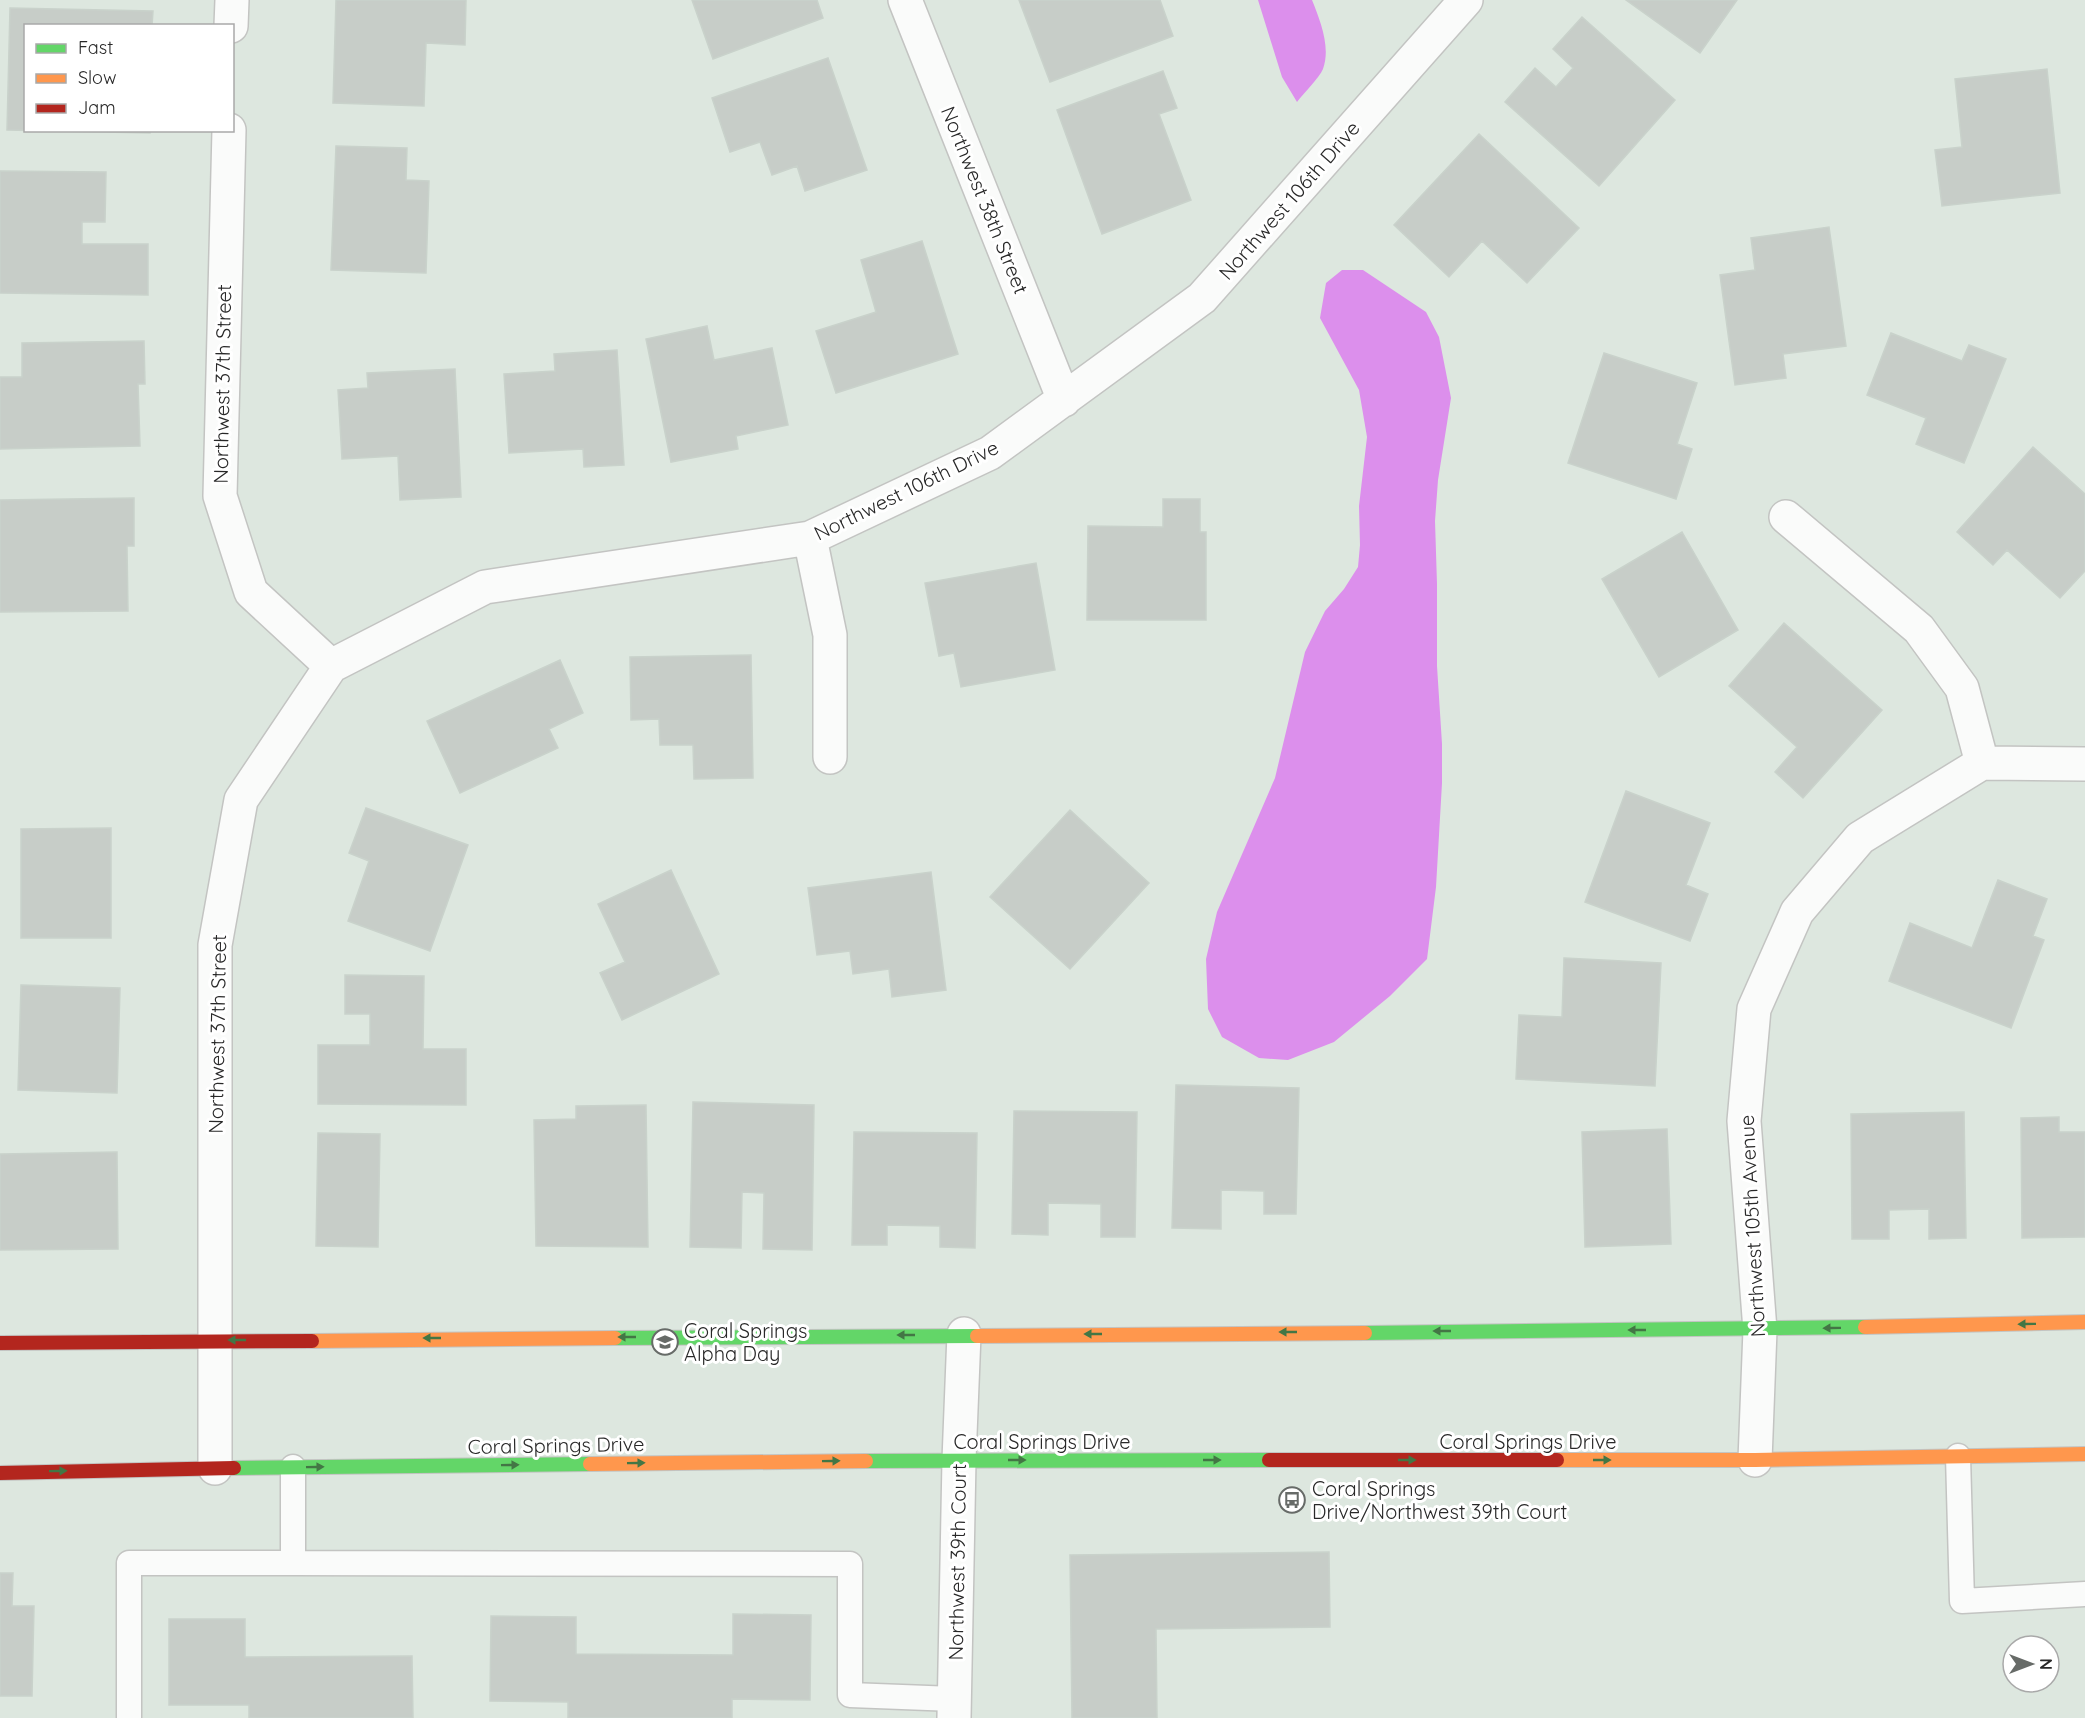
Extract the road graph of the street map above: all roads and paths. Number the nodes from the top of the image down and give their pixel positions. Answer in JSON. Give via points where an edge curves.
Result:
{"nodes":[{"id":1,"x":232,"y":0,"type":"edge"},
{"id":2,"x":905,"y":0,"type":"edge"},
{"id":3,"x":1466,"y":0,"type":"edge"},
{"id":4,"x":231,"y":24,"type":"edge"},
{"id":5,"x":229,"y":132,"type":"edge"},
{"id":6,"x":1064,"y":400,"type":"junction"},
{"id":7,"x":1786,"y":517,"type":"dead end"},
{"id":8,"x":810,"y":538,"type":"junction"},
{"id":9,"x":332,"y":666,"type":"junction"},
{"id":10,"x":830,"y":757,"type":"dead end"},
{"id":11,"x":1982,"y":763,"type":"junction"},
{"id":12,"x":2085,"y":764,"type":"edge"},
{"id":13,"x":2085,"y":1322,"type":"edge"},
{"id":14,"x":1760,"y":1329,"type":"junction"},
{"id":15,"x":964,"y":1335,"type":"junction"},
{"id":16,"x":215,"y":1340,"type":"junction"},
{"id":17,"x":0,"y":1343,"type":"edge"},
{"id":18,"x":2085,"y":1454,"type":"edge"},
{"id":19,"x":1958,"y":1456,"type":"junction"},
{"id":20,"x":958,"y":1460,"type":"junction"},
{"id":21,"x":1755,"y":1460,"type":"junction"},
{"id":22,"x":294,"y":1467,"type":"junction"},
{"id":23,"x":215,"y":1468,"type":"junction"},
{"id":24,"x":0,"y":1473,"type":"edge"},
{"id":25,"x":293,"y":1563,"type":"junction"},
{"id":26,"x":2085,"y":1594,"type":"edge"},
{"id":27,"x":954,"y":1708,"type":"edge"},
{"id":28,"x":129,"y":1718,"type":"edge"}],
"edges":[{"from":1,"to":4,"type":"street"},
{"from":2,"to":6,"type":"street","name":"Northwest 38th Street"},
{"from":3,"to":6,"type":"street","name":"Northwest 106th Drive","via":[[1202,298]]},
{"from":5,"to":9,"type":"street","name":"Northwest 37th Street","via":[[220,496],[251,592]]},
{"from":6,"to":8,"type":"street","name":"Northwest 106th Drive","via":[[990,453]]},
{"from":7,"to":11,"type":"street","via":[[1919,629],[1962,688]]},
{"from":8,"to":9,"type":"street","name":"Northwest 106th Drive","via":[[485,587]]},
{"from":8,"to":10,"type":"street","via":[[830,635]]},
{"from":9,"to":16,"type":"street","name":"Northwest 37th Street","via":[[241,800],[215,945]]},
{"from":11,"to":12,"type":"street"},
{"from":11,"to":14,"type":"street","name":"Northwest 105th Avenue","via":[[1860,838],[1797,912],[1754,1009],[1744,1120]]},
{"from":13,"to":14,"type":"main road","one_way":true},
{"from":14,"to":15,"type":"main road","one_way":true},
{"from":14,"to":21,"type":"street","name":"Northwest 105th Avenue"},
{"from":15,"to":16,"type":"main road","one_way":true},
{"from":15,"to":20,"type":"street","name":"Northwest 39th Court"},
{"from":16,"to":17,"type":"main road"},
{"from":16,"to":23,"type":"street","name":"Northwest 37th Street"},
{"from":18,"to":19,"type":"main road","name":"Coral Springs Drive"},
{"from":19,"to":21,"type":"main road","name":"Coral Springs Drive"},
{"from":19,"to":26,"type":"lane","via":[[1962,1601]]},
{"from":20,"to":21,"type":"main road","name":"Coral Springs Drive","one_way":true},
{"from":22,"to":20,"type":"main road","name":"Coral Springs Drive","one_way":true},
{"from":20,"to":27,"type":"street","name":"Northwest 39th Court"},
{"from":22,"to":23,"type":"main road","name":"Coral Springs Drive"},
{"from":22,"to":25,"type":"lane"},
{"from":24,"to":23,"type":"main road","name":"Coral Springs Drive","one_way":true},
{"from":25,"to":27,"type":"lane","via":[[850,1564],[850,1695]]},
{"from":25,"to":28,"type":"lane","via":[[129,1563]]}]}
